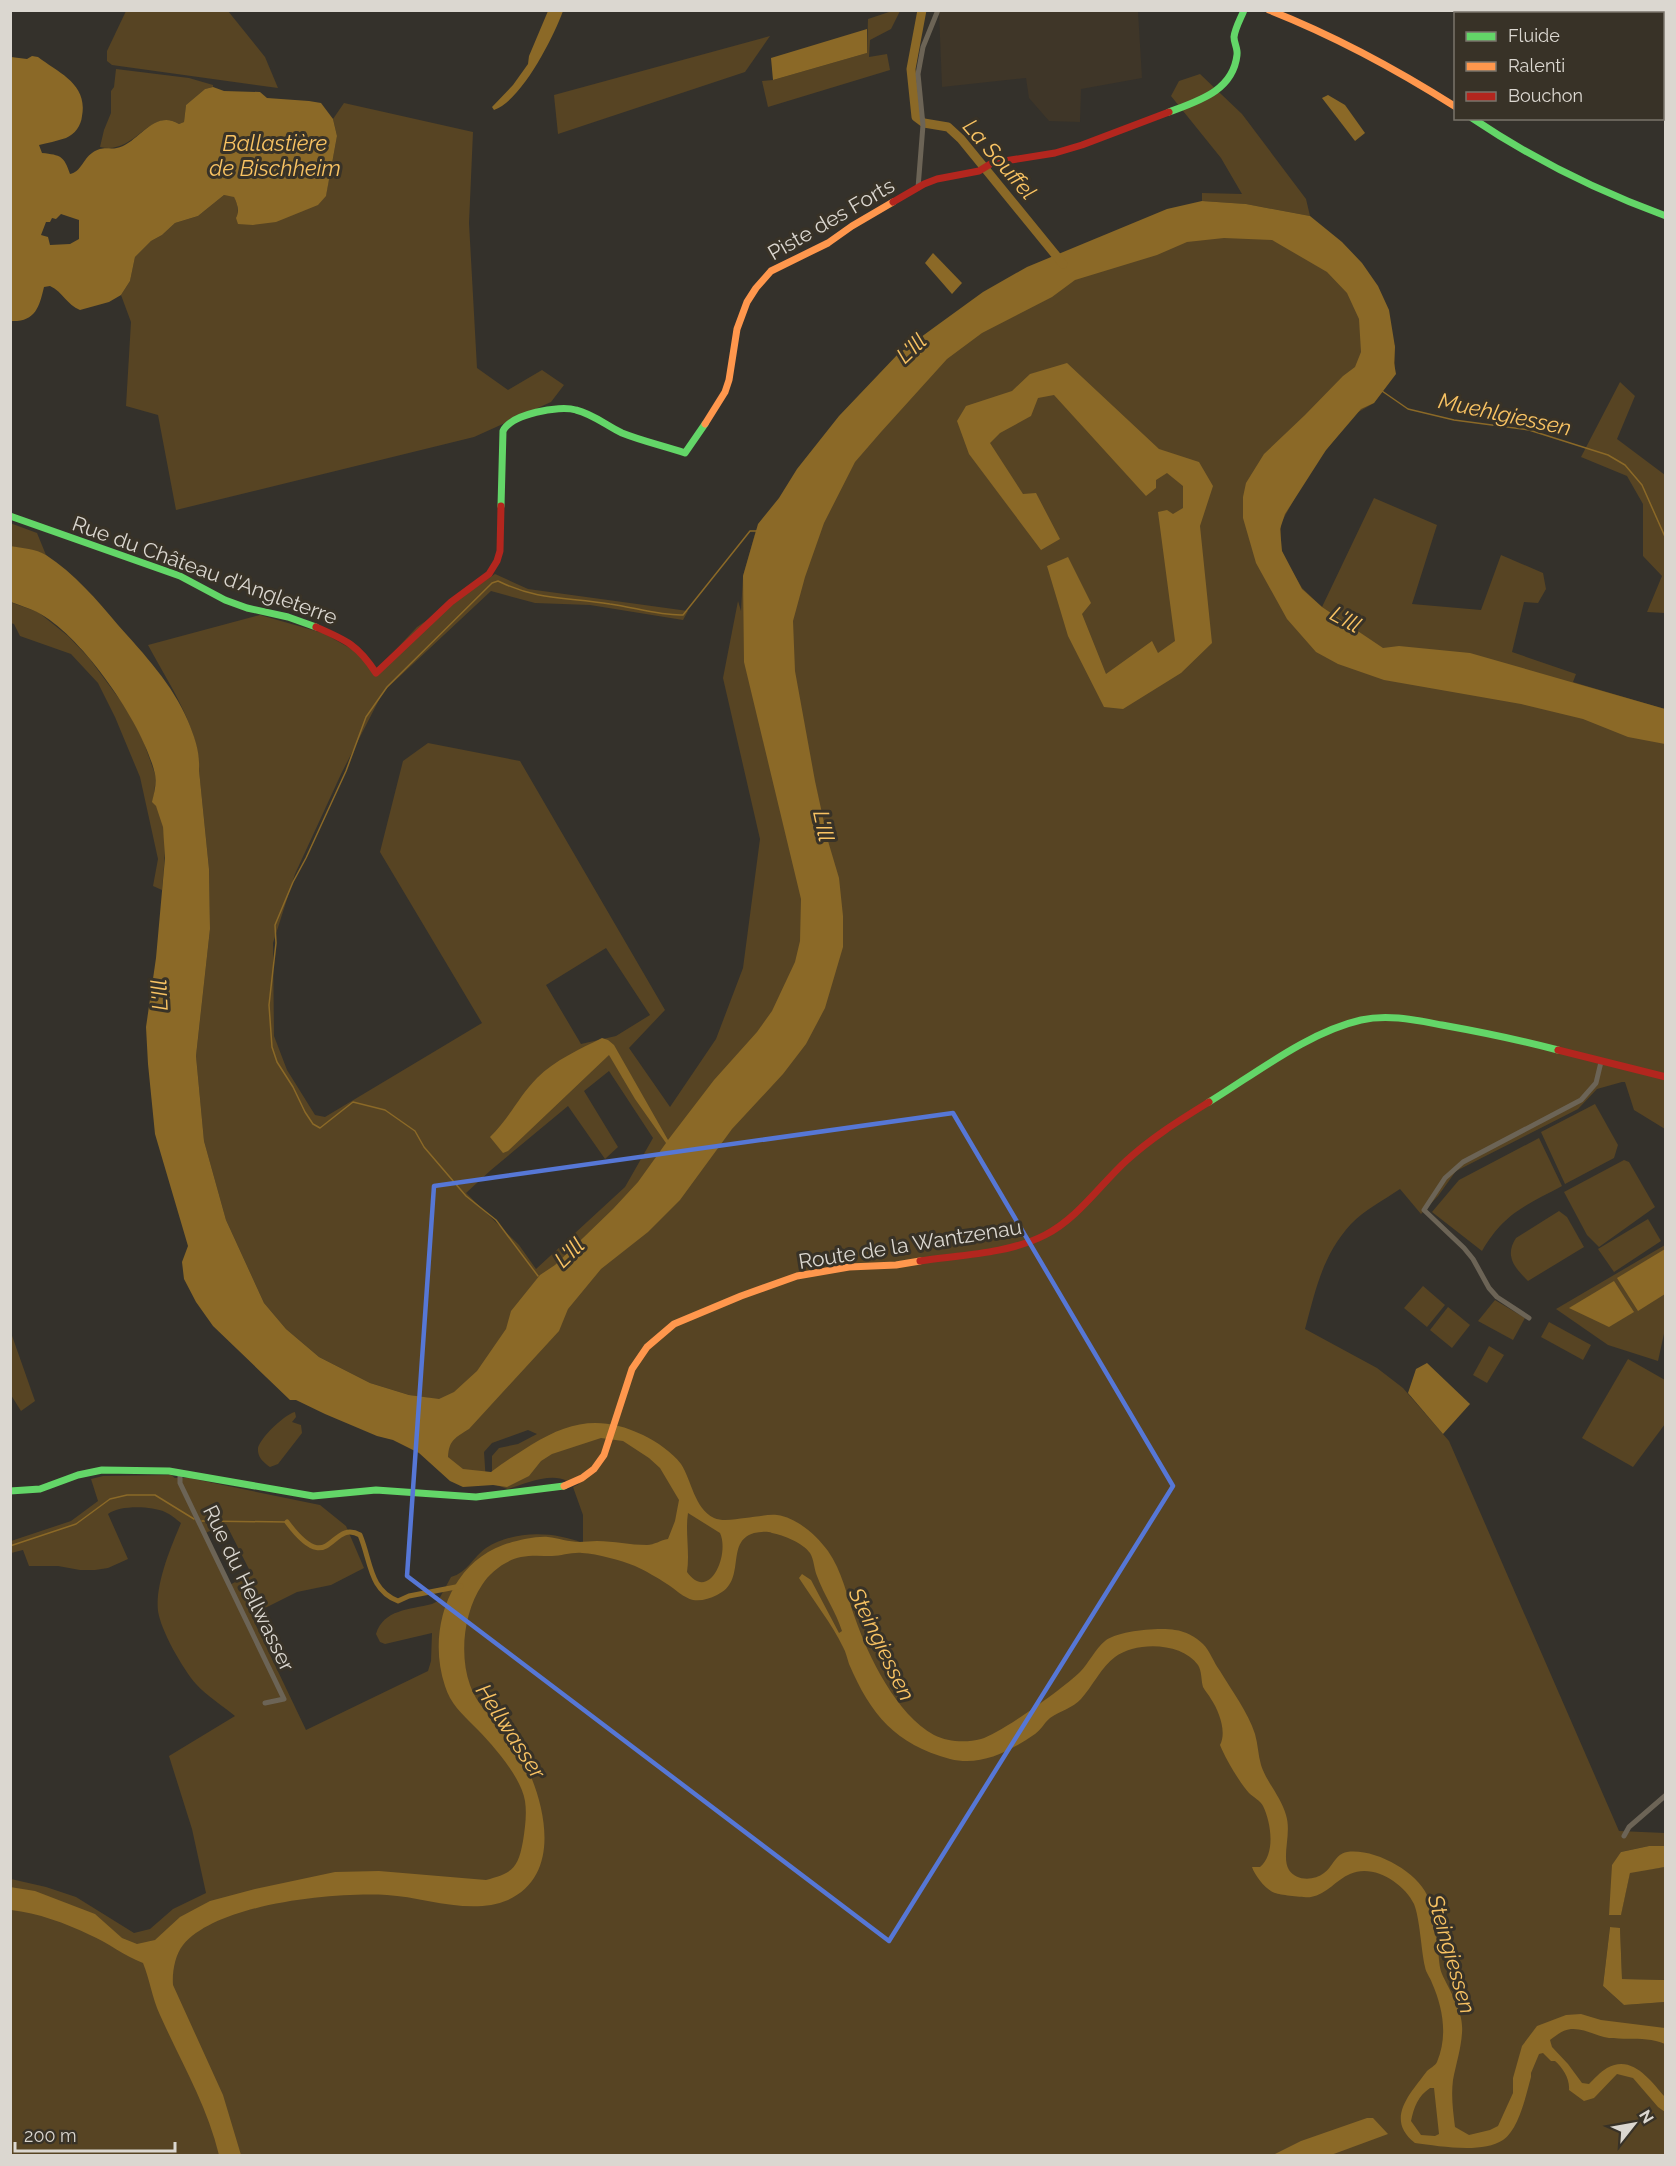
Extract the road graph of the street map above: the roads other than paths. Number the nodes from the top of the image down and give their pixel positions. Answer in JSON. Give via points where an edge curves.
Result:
{"nodes":[{"id":1,"x":938,"y":10,"type":"edge"},
{"id":2,"x":1244,"y":10,"type":"edge"},
{"id":3,"x":1269,"y":10,"type":"edge"},
{"id":4,"x":1454,"y":106,"type":"edge"},
{"id":5,"x":1475,"y":120,"type":"edge"},
{"id":6,"x":918,"y":188,"type":"junction"},
{"id":7,"x":1665,"y":216,"type":"edge"},
{"id":8,"x":10,"y":516,"type":"edge"},
{"id":9,"x":376,"y":673,"type":"joint"},
{"id":10,"x":1601,"y":1062,"type":"junction"},
{"id":11,"x":1665,"y":1077,"type":"edge"},
{"id":12,"x":1529,"y":1318,"type":"dead end"},
{"id":13,"x":180,"y":1473,"type":"junction"},
{"id":14,"x":10,"y":1491,"type":"edge"},
{"id":15,"x":265,"y":1703,"type":"dead end"},
{"id":16,"x":1665,"y":1795,"type":"edge"},
{"id":17,"x":1624,"y":1836,"type":"dead end"}],
"edges":[{"from":1,"to":6,"type":"street","via":[[918,74],[923,122]]},
{"from":2,"to":6,"type":"main road","name":"Piste des Forts","via":[[1234,37],[1238,53],[1233,73],[1207,97],[1082,145],[937,179]]},
{"from":3,"to":4,"type":"main road","via":[[1380,60]]},
{"from":5,"to":7,"type":"main road","via":[[1554,168]]},
{"from":6,"to":9,"type":"main road","name":"Piste des Forts","via":[[763,279],[747,302],[737,329],[725,392],[685,453],[623,433],[573,409],[546,410],[506,425],[502,431],[500,551],[494,568],[451,602]]},
{"from":8,"to":9,"type":"main road","name":"Rue du Château d'Angleterre","via":[[180,576],[225,600],[318,628],[353,644]]},
{"from":10,"to":11,"type":"main road","name":"Route de la Wantzenau"},
{"from":10,"to":12,"type":"street","via":[[1596,1083],[1581,1100],[1463,1162],[1444,1178],[1424,1210],[1468,1254],[1497,1297]]},
{"from":10,"to":13,"type":"main road","name":"Route de la Wantzenau","via":[[1485,1032],[1402,1018],[1375,1018],[1341,1025],[1314,1037],[1155,1136],[1068,1219],[1033,1241],[993,1251],[797,1276],[674,1324],[655,1339],[636,1363],[604,1455],[594,1469],[569,1484],[476,1497],[376,1490],[307,1496]]},
{"from":13,"to":14,"type":"main road","name":"Route de la Wantzenau","via":[[102,1470],[40,1489]]},
{"from":13,"to":15,"type":"street","name":"Rue du Hellwasser","via":[[180,1483],[284,1699]]},
{"from":16,"to":17,"type":"street"}]}
